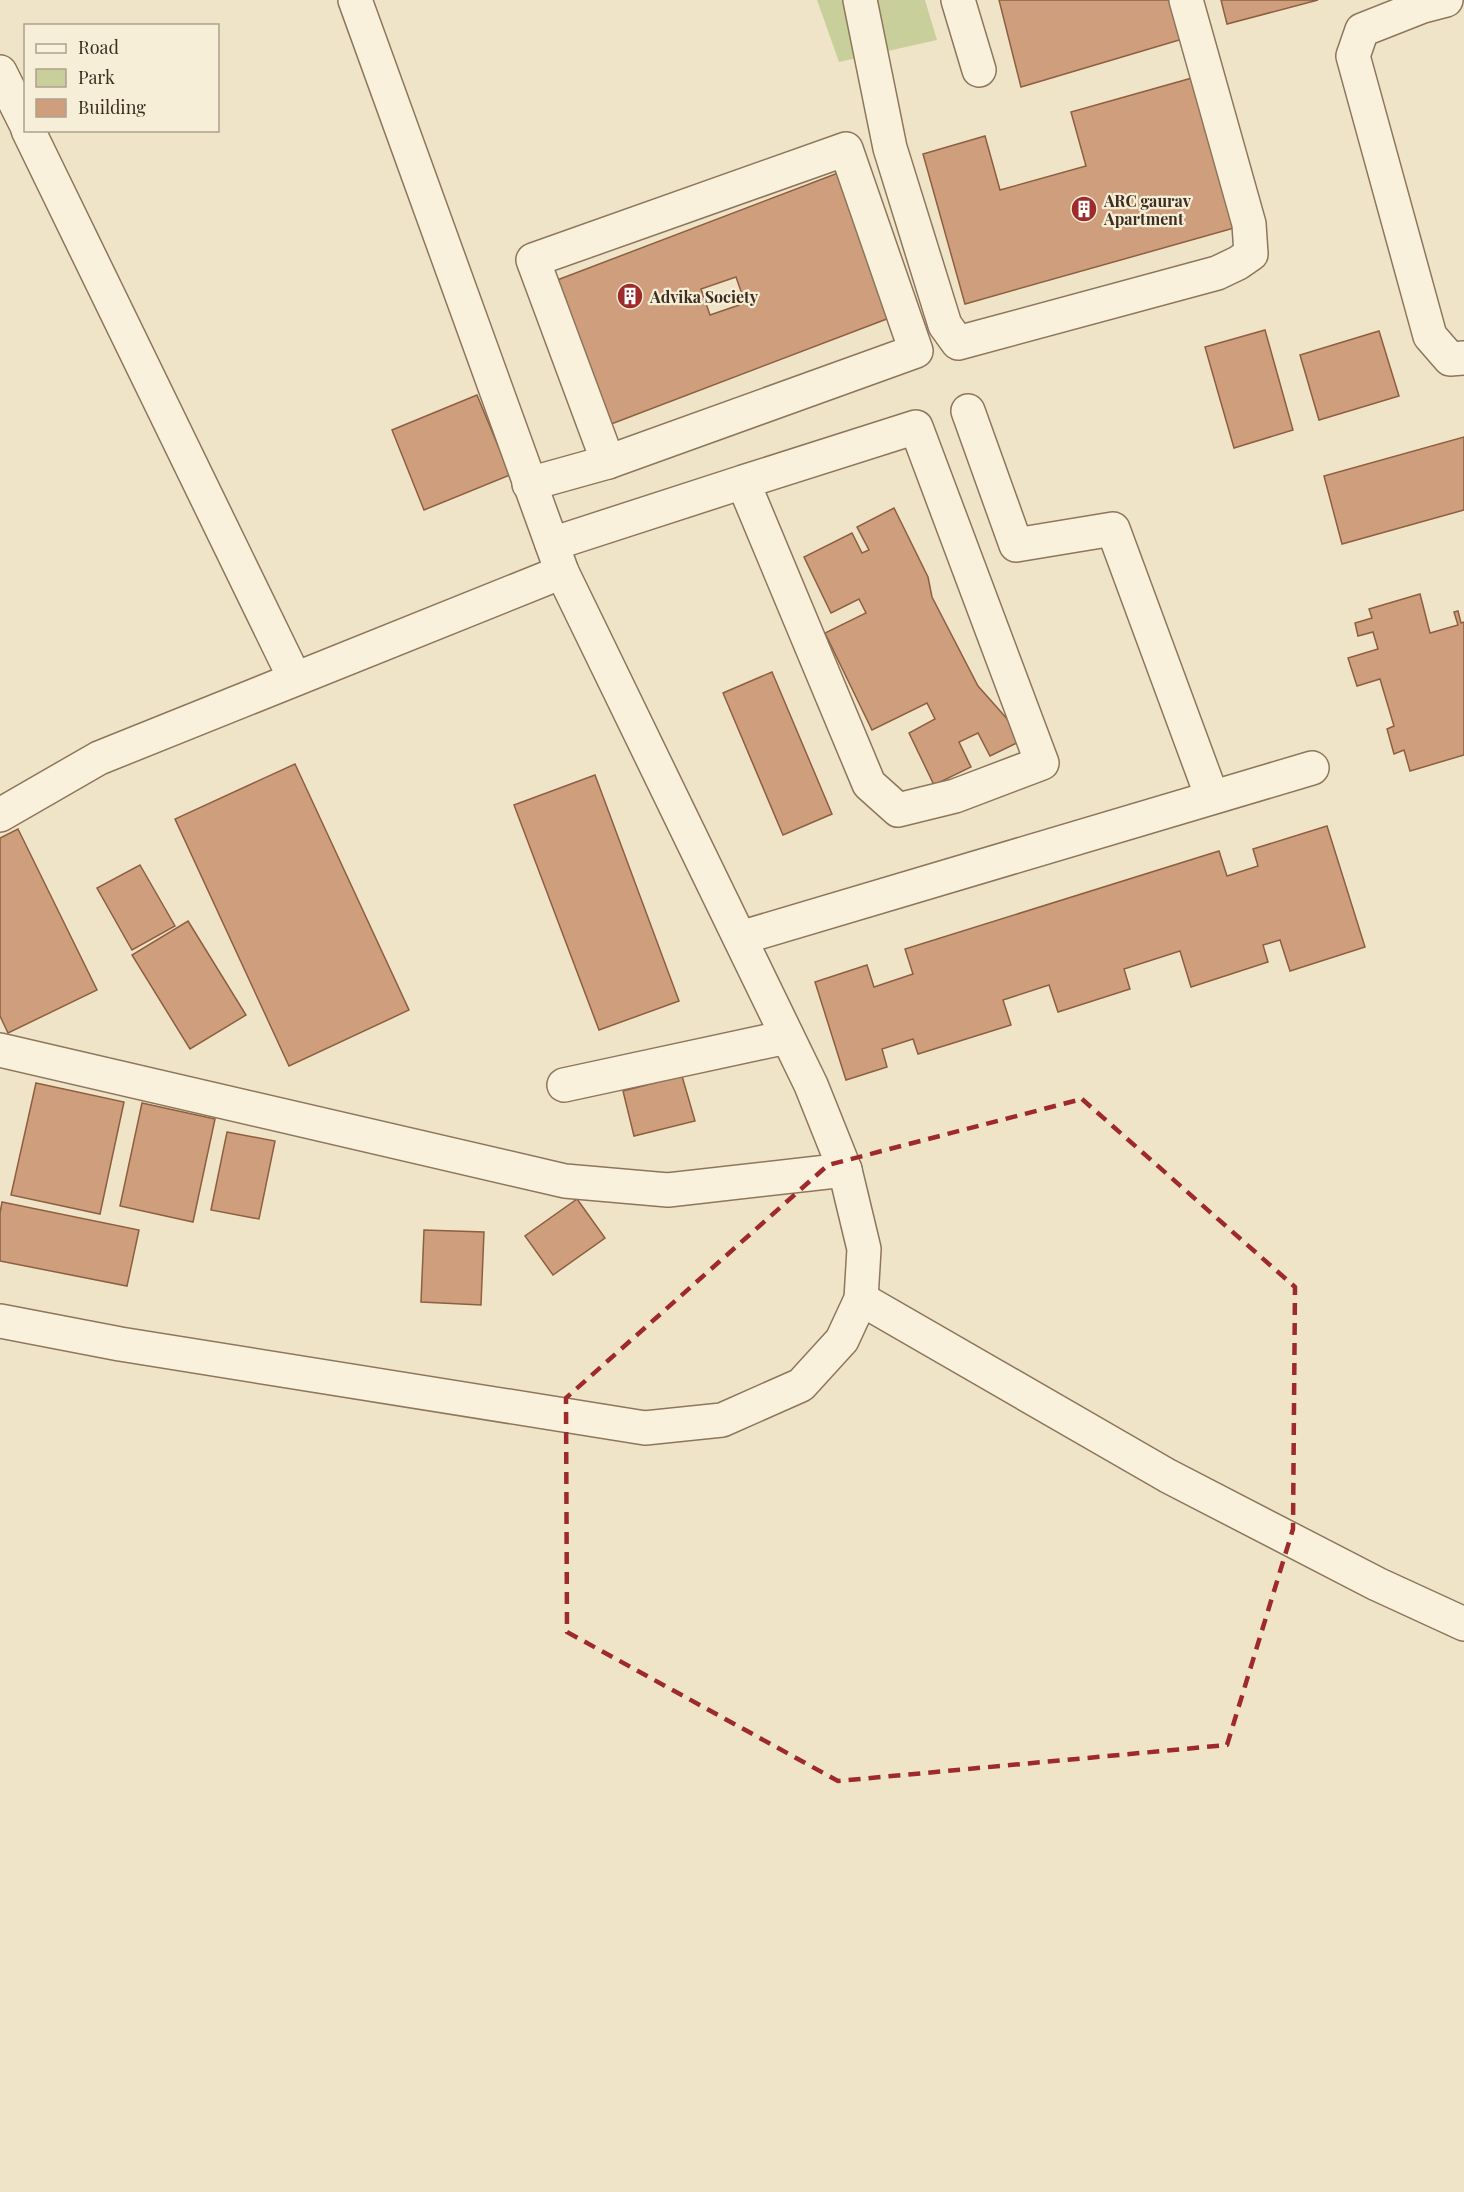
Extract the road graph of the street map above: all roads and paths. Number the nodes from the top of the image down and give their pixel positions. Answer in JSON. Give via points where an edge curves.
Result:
{"nodes":[{"id":1,"x":355,"y":0,"type":"edge"},
{"id":2,"x":860,"y":0,"type":"edge"},
{"id":3,"x":958,"y":0,"type":"edge"},
{"id":4,"x":1186,"y":0,"type":"edge"},
{"id":5,"x":1446,"y":0,"type":"edge"},
{"id":6,"x":980,"y":70,"type":"dead end"},
{"id":7,"x":0,"y":72,"type":"edge"},
{"id":8,"x":24,"y":120,"type":"edge"},
{"id":9,"x":29,"y":132,"type":"edge"},
{"id":10,"x":1464,"y":358,"type":"edge"},
{"id":11,"x":968,"y":411,"type":"dead end"},
{"id":12,"x":608,"y":462,"type":"junction"},
{"id":13,"x":743,"y":482,"type":"junction"},
{"id":14,"x":529,"y":484,"type":"junction"},
{"id":15,"x":557,"y":558,"type":"junction"},
{"id":16,"x":294,"y":679,"type":"junction"},
{"id":17,"x":1312,"y":768,"type":"dead end"},
{"id":18,"x":1212,"y":797,"type":"junction"},
{"id":19,"x":0,"y":815,"type":"edge"},
{"id":20,"x":740,"y":938,"type":"junction"},
{"id":21,"x":787,"y":1037,"type":"junction"},
{"id":22,"x":0,"y":1050,"type":"edge"},
{"id":23,"x":564,"y":1085,"type":"dead end"},
{"id":24,"x":844,"y":1170,"type":"junction"},
{"id":25,"x":861,"y":1299,"type":"junction"},
{"id":26,"x":0,"y":1321,"type":"edge"},
{"id":27,"x":1464,"y":1624,"type":"edge"}],
"edges":[{"from":1,"to":14,"type":"street"},
{"from":2,"to":4,"type":"street","via":[[890,148],[945,325],[958,343],[1217,273],[1251,254],[1249,224]]},
{"from":3,"to":6,"type":"street"},
{"from":5,"to":10,"type":"street","via":[[1362,30],[1353,56],[1430,336],[1450,358]]},
{"from":7,"to":8,"type":"street"},
{"from":9,"to":16,"type":"street"},
{"from":11,"to":18,"type":"street","via":[[1016,545],[1113,530]]},
{"from":12,"to":12,"type":"street","via":[[916,351],[846,149],[533,260]]},
{"from":12,"to":14,"type":"street"},
{"from":13,"to":13,"type":"street","via":[[869,784],[898,810],[955,796],[1042,762],[916,427]]},
{"from":13,"to":15,"type":"street"},
{"from":14,"to":15,"type":"street"},
{"from":15,"to":16,"type":"street"},
{"from":15,"to":20,"type":"street"},
{"from":16,"to":19,"type":"street","via":[[99,758]]},
{"from":17,"to":18,"type":"street"},
{"from":18,"to":20,"type":"street"},
{"from":20,"to":21,"type":"street"},
{"from":21,"to":23,"type":"street"},
{"from":21,"to":24,"type":"street","via":[[811,1085]]},
{"from":22,"to":24,"type":"street","via":[[565,1181],[668,1190]]},
{"from":24,"to":25,"type":"street","via":[[864,1249]]},
{"from":25,"to":26,"type":"street","via":[[842,1340],[801,1385],[722,1420],[645,1428],[120,1344]]},
{"from":25,"to":27,"type":"street","via":[[1168,1476],[1377,1584]]}]}
